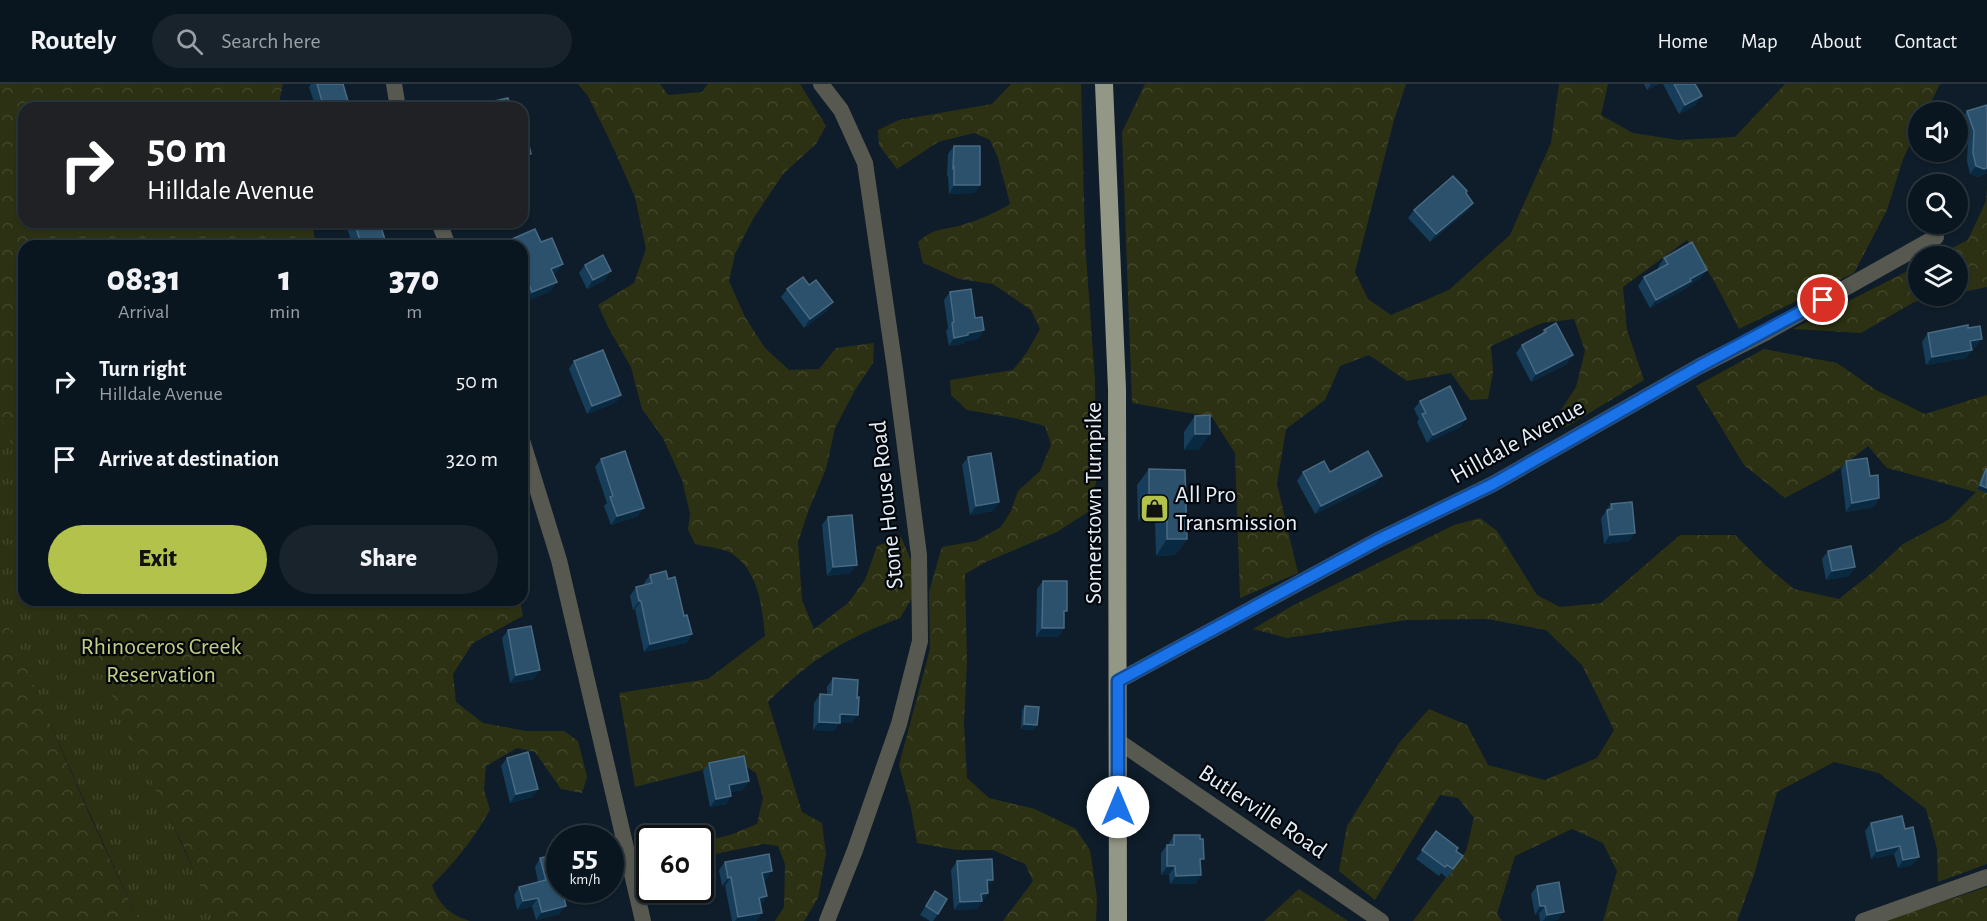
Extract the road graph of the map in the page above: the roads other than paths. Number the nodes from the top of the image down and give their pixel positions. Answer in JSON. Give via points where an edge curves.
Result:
{"nodes":[{"id":1,"x":394,"y":84,"type":"edge"},
{"id":2,"x":821,"y":84,"type":"edge"},
{"id":3,"x":1104,"y":84,"type":"edge"},
{"id":4,"x":397,"y":102,"type":"edge"},
{"id":5,"x":1936,"y":237,"type":"dead end"},
{"id":6,"x":528,"y":459,"type":"edge"},
{"id":7,"x":1118,"y":681,"type":"junction"},
{"id":8,"x":1118,"y":741,"type":"junction"},
{"id":9,"x":1987,"y":877,"type":"edge"},
{"id":10,"x":643,"y":921,"type":"edge"},
{"id":11,"x":827,"y":921,"type":"edge"},
{"id":12,"x":1118,"y":921,"type":"edge"},
{"id":13,"x":1381,"y":921,"type":"edge"},
{"id":14,"x":1863,"y":921,"type":"edge"}],
"edges":[{"from":1,"to":4,"type":"street"},
{"from":2,"to":11,"type":"street","name":"Stone House Road","via":[[841,110],[865,163],[919,555],[920,630],[899,723]]},
{"from":3,"to":7,"type":"main road","name":"Somerstown Turnpike","via":[[1117,389]]},
{"from":5,"to":7,"type":"street","name":"Hilldale Avenue","via":[[1493,484],[1378,540]]},
{"from":6,"to":10,"type":"street","via":[[559,560]]},
{"from":7,"to":8,"type":"main road","name":"Somerstown Turnpike"},
{"from":8,"to":12,"type":"main road","name":"Somerstown Turnpike"},
{"from":8,"to":13,"type":"street","name":"Butlerville Road"},
{"from":9,"to":14,"type":"street"}]}
